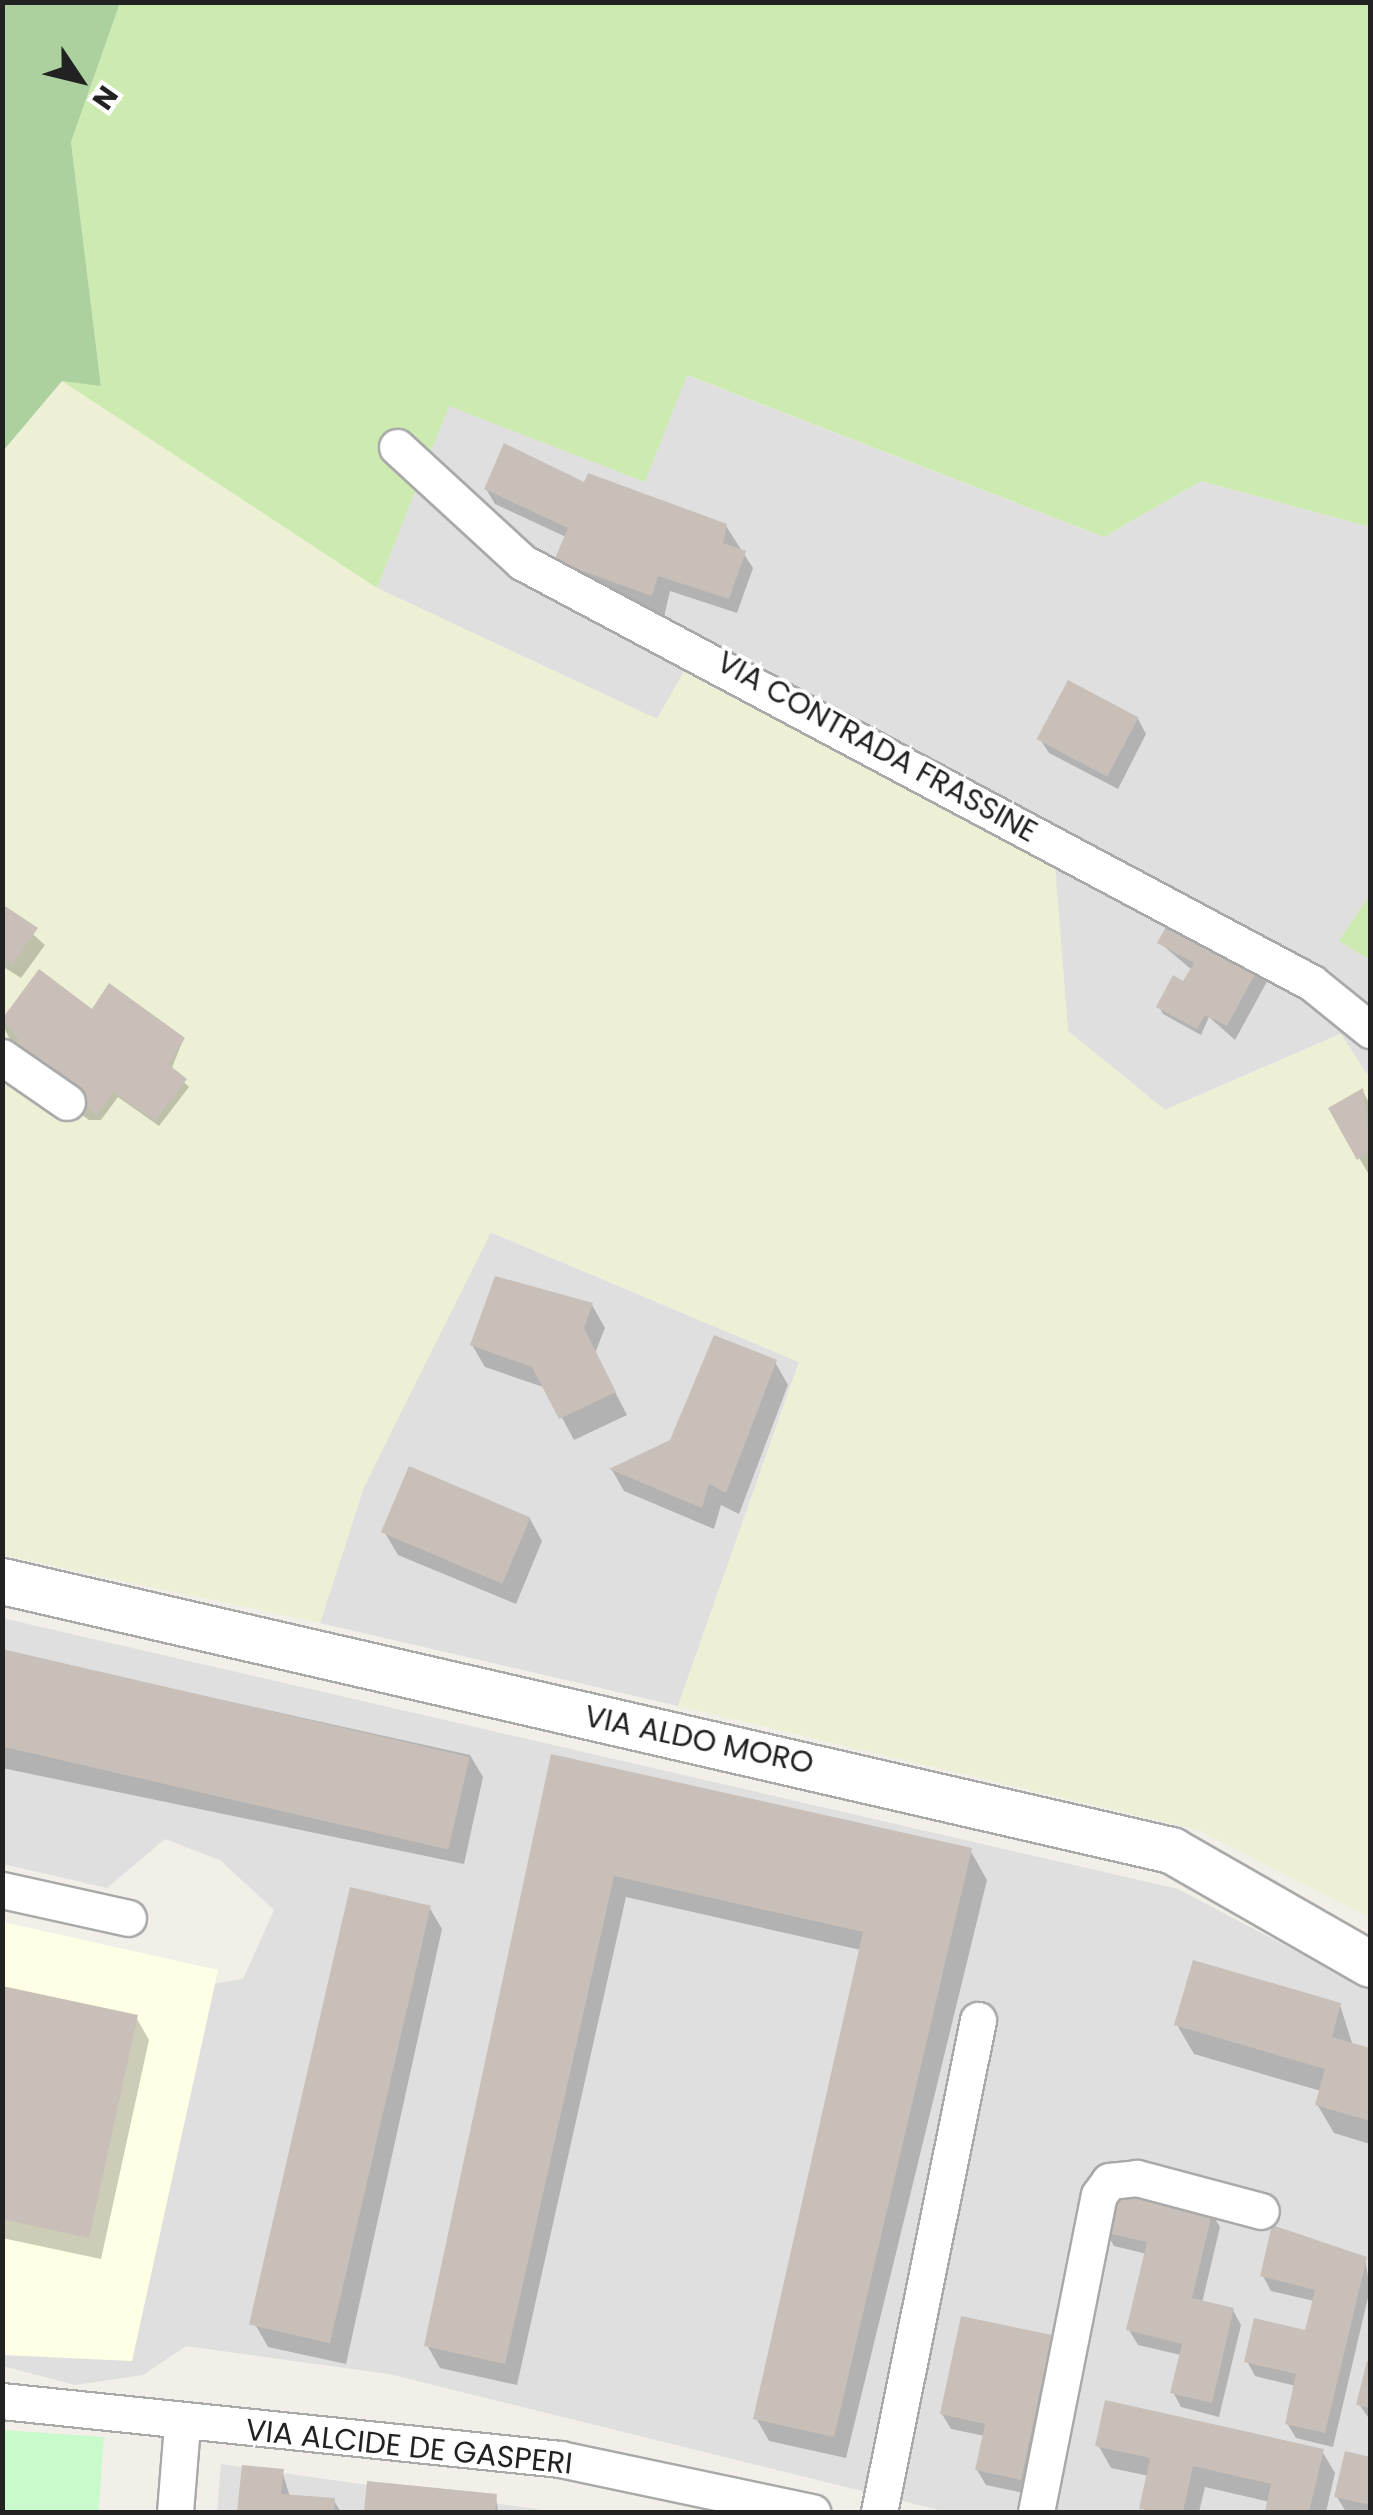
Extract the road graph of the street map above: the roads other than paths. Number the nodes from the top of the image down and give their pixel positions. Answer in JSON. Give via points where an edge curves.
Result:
{"nodes":[{"id":1,"x":397,"y":447,"type":"dead end"},
{"id":2,"x":1370,"y":1030,"type":"edge"},
{"id":3,"x":2,"y":1057,"type":"edge"},
{"id":4,"x":67,"y":1102,"type":"dead end"},
{"id":5,"x":2,"y":1581,"type":"edge"},
{"id":6,"x":2,"y":1890,"type":"edge"},
{"id":7,"x":128,"y":1918,"type":"dead end"},
{"id":8,"x":1370,"y":1964,"type":"edge"},
{"id":9,"x":978,"y":2020,"type":"dead end"},
{"id":10,"x":1261,"y":2212,"type":"dead end"},
{"id":11,"x":2,"y":2401,"type":"edge"},
{"id":12,"x":182,"y":2425,"type":"junction"},
{"id":13,"x":175,"y":2512,"type":"edge"},
{"id":14,"x":812,"y":2512,"type":"edge"},
{"id":15,"x":879,"y":2512,"type":"edge"},
{"id":16,"x":1036,"y":2512,"type":"edge"}],
"edges":[{"from":1,"to":2,"type":"street","name":"VIA CONTRADA FRASSINE","via":[[522,562],[1295,974]]},
{"from":3,"to":4,"type":"street"},
{"from":5,"to":8,"type":"street","name":"VIA ALDO MORO","via":[[1172,1850]]},
{"from":6,"to":7,"type":"street"},
{"from":9,"to":15,"type":"street"},
{"from":10,"to":16,"type":"street","via":[[1137,2178],[1109,2182],[1099,2195]]},
{"from":11,"to":12,"type":"street","name":"VIA ALCIDE DE GASPERI"},
{"from":12,"to":13,"type":"street"},
{"from":12,"to":14,"type":"street","name":"VIA ALCIDE DE GASPERI","via":[[560,2460]]}]}
